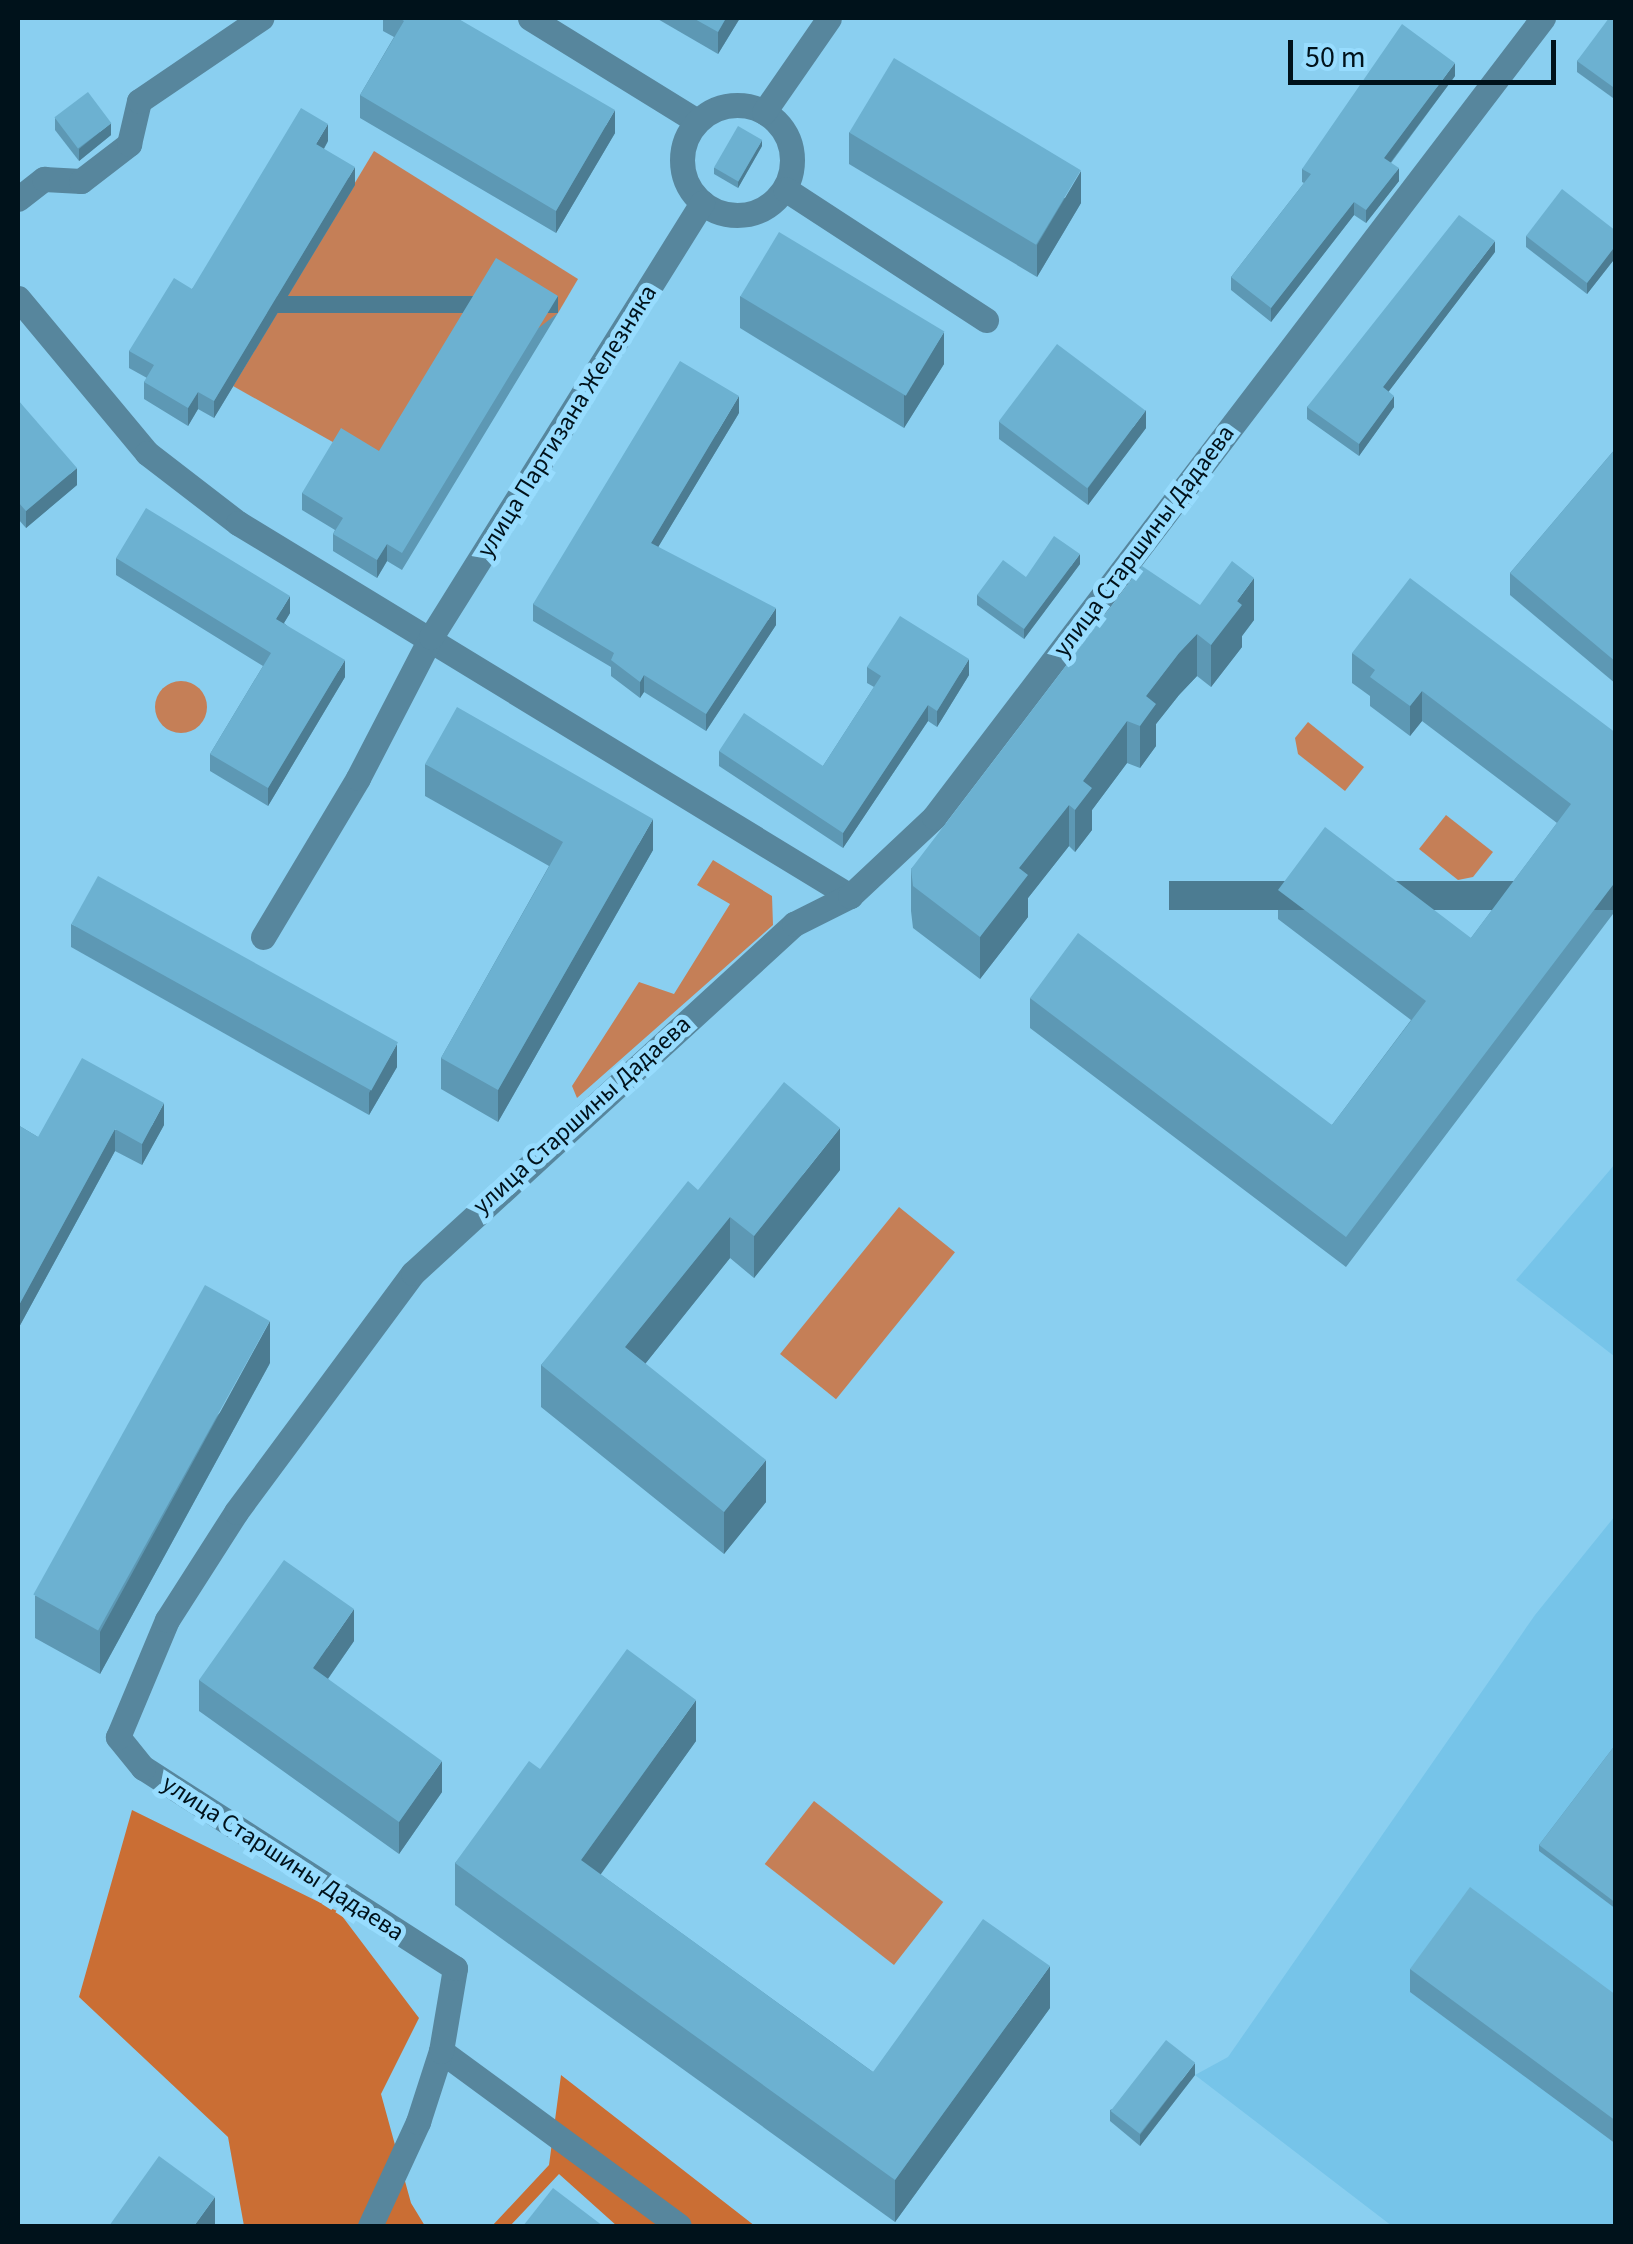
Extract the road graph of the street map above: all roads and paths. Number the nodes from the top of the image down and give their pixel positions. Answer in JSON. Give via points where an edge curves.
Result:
{"nodes":[{"id":1,"x":261,"y":18,"type":"edge"},
{"id":2,"x":530,"y":18,"type":"edge"},
{"id":3,"x":828,"y":18,"type":"edge"},
{"id":4,"x":1543,"y":18,"type":"edge"},
{"id":5,"x":764,"y":112,"type":"junction"},
{"id":6,"x":697,"y":121,"type":"junction"},
{"id":7,"x":785,"y":189,"type":"junction"},
{"id":8,"x":18,"y":200,"type":"edge"},
{"id":9,"x":702,"y":203,"type":"junction"},
{"id":10,"x":18,"y":298,"type":"edge"},
{"id":11,"x":986,"y":320,"type":"dead end"},
{"id":12,"x":431,"y":637,"type":"junction"},
{"id":13,"x":850,"y":896,"type":"junction"},
{"id":14,"x":263,"y":937,"type":"dead end"},
{"id":15,"x":440,"y":2051,"type":"junction"},
{"id":16,"x":370,"y":2226,"type":"edge"},
{"id":17,"x":680,"y":2226,"type":"edge"}],
"edges":[{"from":1,"to":8,"type":"street","via":[[139,101],[129,144],[80,181],[44,179]]},
{"from":2,"to":6,"type":"street"},
{"from":3,"to":5,"type":"street"},
{"from":4,"to":13,"type":"street","name":"улица Старшины Дадаева","via":[[934,817]]},
{"from":5,"to":6,"type":"street","via":[[722,106]]},
{"from":5,"to":7,"type":"street","via":[[792,152]]},
{"from":6,"to":9,"type":"street","via":[[680,157],[682,175]]},
{"from":7,"to":9,"type":"street","via":[[743,216]]},
{"from":7,"to":11,"type":"street"},
{"from":9,"to":12,"type":"street","name":"улица Партизана Железняка"},
{"from":10,"to":12,"type":"street","via":[[148,453],[238,523]]},
{"from":12,"to":13,"type":"street"},
{"from":12,"to":14,"type":"street","name":"улица Партизана Железняка","via":[[358,778]]},
{"from":13,"to":15,"type":"street","name":"улица Старшины Дадаева","via":[[794,924],[413,1274],[216,1542],[167,1620],[118,1736],[143,1768],[456,1968]]},
{"from":15,"to":16,"type":"street","name":"улица Старшины Дадаева","via":[[418,2122]]},
{"from":15,"to":17,"type":"street"}]}
